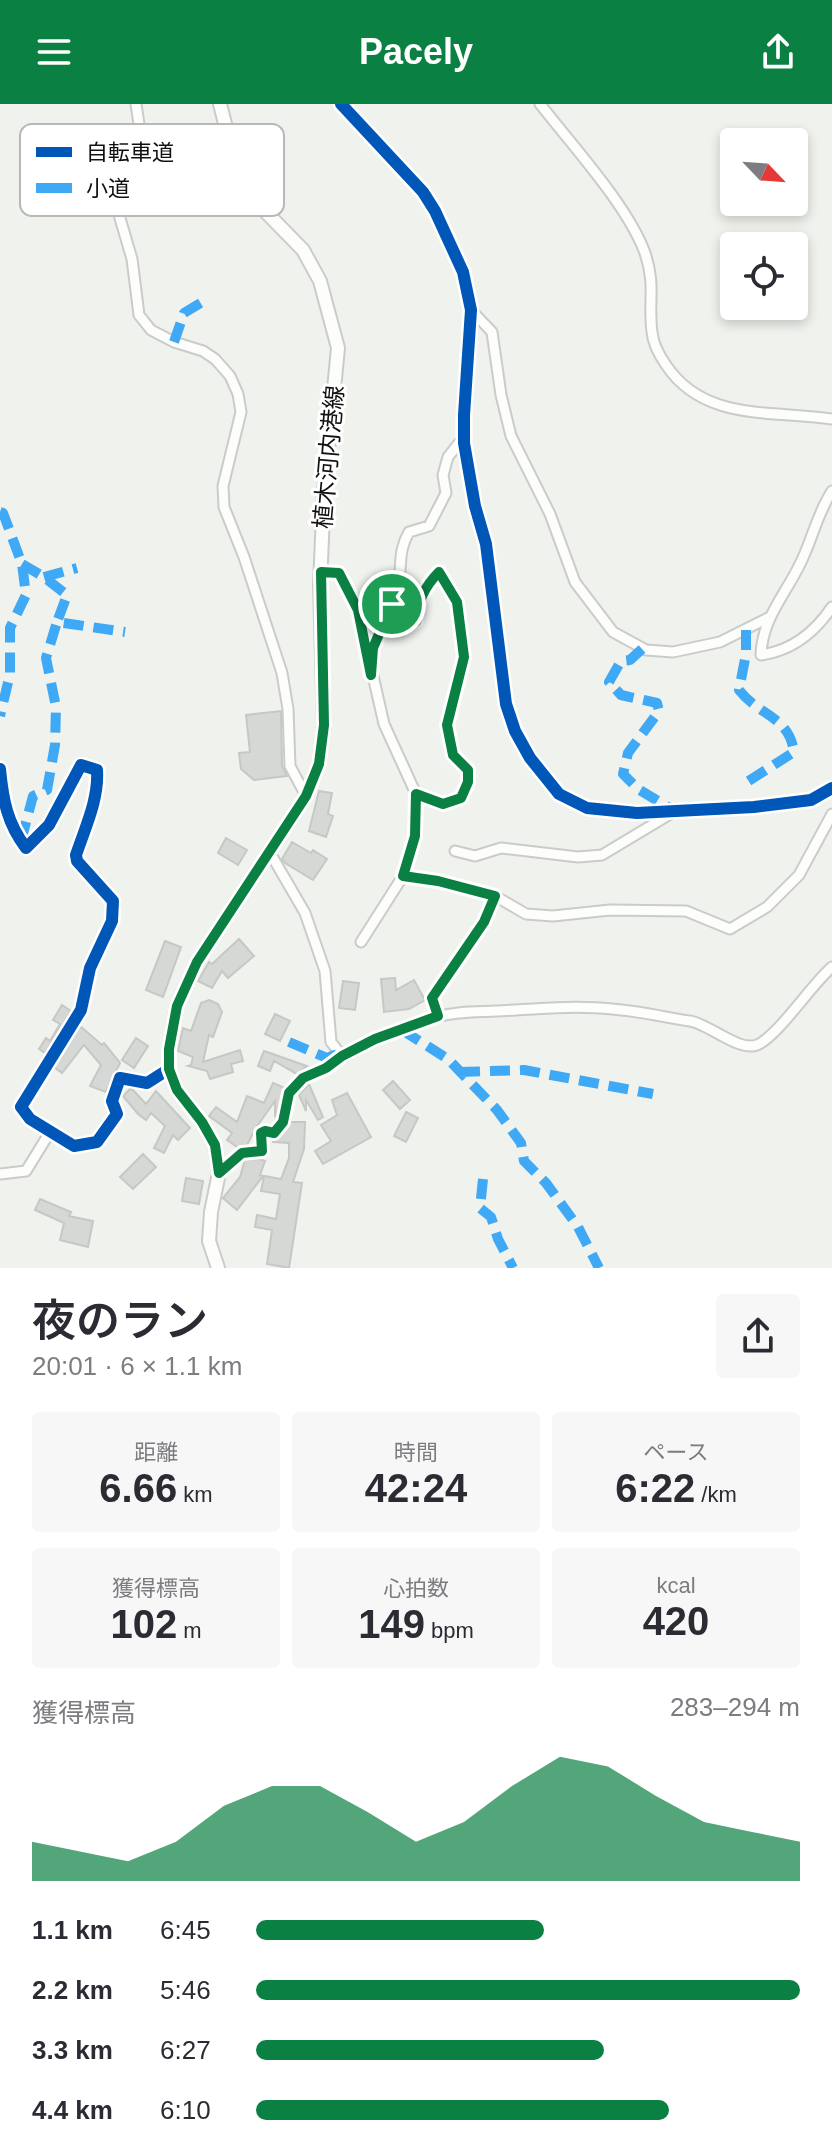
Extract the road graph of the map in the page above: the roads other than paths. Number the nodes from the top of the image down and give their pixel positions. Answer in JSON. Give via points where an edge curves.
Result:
{"nodes":[{"id":1,"x":136,"y":104,"type":"edge"},
{"id":2,"x":220,"y":104,"type":"edge"},
{"id":3,"x":341,"y":104,"type":"edge"},
{"id":4,"x":540,"y":104,"type":"edge"},
{"id":5,"x":139,"y":124,"type":"edge"},
{"id":6,"x":225,"y":124,"type":"edge"},
{"id":7,"x":119,"y":216,"type":"edge"},
{"id":8,"x":270,"y":216,"type":"edge"},
{"id":9,"x":471,"y":310,"type":"junction"},
{"id":10,"x":832,"y":419,"type":"edge"},
{"id":11,"x":464,"y":443,"type":"junction"},
{"id":12,"x":832,"y":491,"type":"edge"},
{"id":13,"x":321,"y":572,"type":"junction"},
{"id":14,"x":392,"y":604,"type":"junction"},
{"id":15,"x":832,"y":607,"type":"edge"},
{"id":16,"x":770,"y":617,"type":"junction"},
{"id":17,"x":371,"y":675,"type":"junction"},
{"id":18,"x":0,"y":769,"type":"edge"},
{"id":19,"x":832,"y":788,"type":"edge"},
{"id":20,"x":416,"y":794,"type":"junction"},
{"id":21,"x":306,"y":796,"type":"junction"},
{"id":22,"x":675,"y":811,"type":"junction"},
{"id":23,"x":832,"y":814,"type":"edge"},
{"id":24,"x":269,"y":851,"type":"junction"},
{"id":25,"x":455,"y":851,"type":"dead end"},
{"id":26,"x":403,"y":876,"type":"junction"},
{"id":27,"x":495,"y":896,"type":"junction"},
{"id":28,"x":361,"y":942,"type":"dead end"},
{"id":29,"x":832,"y":967,"type":"edge"},
{"id":30,"x":438,"y":1016,"type":"junction"},
{"id":31,"x":342,"y":1056,"type":"junction"},
{"id":32,"x":169,"y":1069,"type":"junction"},
{"id":33,"x":50,"y":1132,"type":"junction"},
{"id":34,"x":219,"y":1173,"type":"junction"},
{"id":35,"x":0,"y":1174,"type":"edge"},
{"id":36,"x":218,"y":1268,"type":"edge"}],
"edges":[{"from":1,"to":5,"type":"street"},
{"from":2,"to":6,"type":"main road","name":"植木河内港線"},
{"from":3,"to":9,"type":"street","via":[[435,211],[463,272]]},
{"from":4,"to":10,"type":"street","via":[[636,233],[653,282],[652,332],[658,354],[672,374],[692,393],[731,410]]},
{"from":7,"to":21,"type":"street","via":[[132,259],[139,315],[151,330],[215,359],[238,394],[241,412],[223,486],[224,507],[282,673],[290,766]]},
{"from":8,"to":13,"type":"main road","name":"植木河内港線","via":[[303,250],[320,281],[338,348]]},
{"from":9,"to":11,"type":"street"},
{"from":9,"to":16,"type":"street","via":[[492,332],[511,436],[550,514],[575,582],[613,632],[646,650],[673,652],[720,642]]},
{"from":11,"to":14,"type":"street","via":[[448,457],[446,493],[439,510],[429,526],[409,532],[402,544]]},
{"from":11,"to":22,"type":"street","via":[[486,544],[506,704],[530,758],[559,794],[587,808]]},
{"from":12,"to":16,"type":"street"},
{"from":13,"to":17,"type":"street","via":[[339,573],[358,610]]},
{"from":13,"to":21,"type":"main road","name":"植木河内港線","via":[[324,725],[319,764]]},
{"from":14,"to":17,"type":"street","via":[[373,648]]},
{"from":14,"to":20,"type":"street","via":[[405,628],[416,621],[429,581],[439,572],[457,602],[462,636],[464,657],[447,725],[453,755],[468,770],[468,782],[461,798],[443,804]]},
{"from":15,"to":16,"type":"street","via":[[793,646],[761,655]]},
{"from":17,"to":20,"type":"street","via":[[384,724]]},
{"from":18,"to":33,"type":"street","via":[[5,811],[26,848],[49,825],[81,765],[97,770],[94,802],[76,855],[113,901],[112,921],[90,968],[81,1010],[21,1107]]},
{"from":19,"to":22,"type":"street","via":[[811,800]]},
{"from":20,"to":26,"type":"street","via":[[415,836]]},
{"from":21,"to":24,"type":"main road","name":"植木河内港線"},
{"from":22,"to":25,"type":"street","via":[[602,855],[501,848],[475,856]]},
{"from":23,"to":27,"type":"street","via":[[799,875],[767,907],[730,929],[686,911],[526,914]]},
{"from":24,"to":31,"type":"street","via":[[305,913],[325,971],[331,1042]]},
{"from":24,"to":32,"type":"main road","name":"植木河内港線","via":[[197,962],[177,1006]]},
{"from":26,"to":27,"type":"street"},
{"from":26,"to":28,"type":"street"},
{"from":27,"to":30,"type":"street","via":[[484,922],[432,998]]},
{"from":29,"to":30,"type":"street","via":[[756,1045],[746,1046],[698,1023],[612,1009]]},
{"from":30,"to":31,"type":"street"},
{"from":31,"to":34,"type":"street","via":[[303,1078],[289,1093],[283,1122],[274,1133],[261,1133],[262,1151],[242,1153]]},
{"from":32,"to":33,"type":"street","via":[[147,1083],[120,1078],[112,1101],[117,1114],[97,1142],[74,1146]]},
{"from":32,"to":34,"type":"main road","via":[[177,1090],[215,1145]]},
{"from":33,"to":35,"type":"street","via":[[26,1171]]},
{"from":34,"to":36,"type":"main road","via":[[209,1241]]}]}
